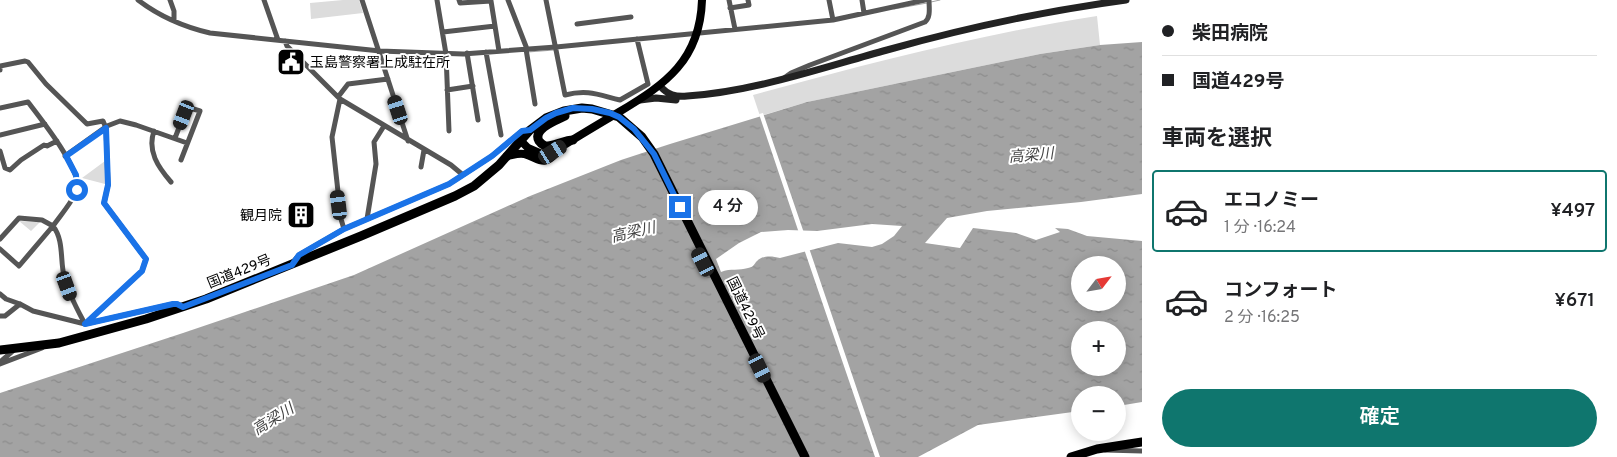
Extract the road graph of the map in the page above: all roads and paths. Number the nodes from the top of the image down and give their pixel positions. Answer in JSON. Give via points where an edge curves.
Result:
{"nodes":[{"id":1,"x":138,"y":0,"type":"edge"},
{"id":2,"x":170,"y":0,"type":"edge"},
{"id":3,"x":264,"y":0,"type":"edge"},
{"id":4,"x":362,"y":0,"type":"edge"},
{"id":5,"x":437,"y":0,"type":"edge"},
{"id":6,"x":459,"y":0,"type":"edge"},
{"id":7,"x":508,"y":0,"type":"edge"},
{"id":8,"x":546,"y":0,"type":"edge"},
{"id":9,"x":702,"y":0,"type":"edge"},
{"id":10,"x":729,"y":0,"type":"edge"},
{"id":11,"x":748,"y":0,"type":"edge"},
{"id":12,"x":829,"y":0,"type":"edge"},
{"id":13,"x":862,"y":0,"type":"edge"},
{"id":14,"x":925,"y":0,"type":"edge"},
{"id":15,"x":1126,"y":0,"type":"edge"},
{"id":16,"x":929,"y":3,"type":"edge"},
{"id":17,"x":730,"y":8,"type":"junction"},
{"id":18,"x":864,"y":13,"type":"junction"},
{"id":19,"x":631,"y":17,"type":"dead end"},
{"id":20,"x":833,"y":20,"type":"junction"},
{"id":21,"x":174,"y":21,"type":"junction"},
{"id":22,"x":577,"y":24,"type":"dead end"},
{"id":23,"x":495,"y":26,"type":"junction"},
{"id":24,"x":734,"y":29,"type":"junction"},
{"id":25,"x":443,"y":32,"type":"junction"},
{"id":26,"x":696,"y":33,"type":"junction"},
{"id":27,"x":278,"y":40,"type":"junction"},
{"id":28,"x":286,"y":41,"type":"junction"},
{"id":29,"x":637,"y":41,"type":"junction"},
{"id":30,"x":556,"y":47,"type":"junction"},
{"id":31,"x":526,"y":49,"type":"junction"},
{"id":32,"x":499,"y":51,"type":"junction"},
{"id":33,"x":380,"y":52,"type":"junction"},
{"id":34,"x":486,"y":52,"type":"junction"},
{"id":35,"x":467,"y":53,"type":"junction"},
{"id":36,"x":446,"y":54,"type":"junction"},
{"id":37,"x":0,"y":70,"type":"edge"},
{"id":38,"x":784,"y":78,"type":"junction"},
{"id":39,"x":388,"y":79,"type":"junction"},
{"id":40,"x":473,"y":86,"type":"junction"},
{"id":41,"x":660,"y":86,"type":"junction"},
{"id":42,"x":447,"y":90,"type":"junction"},
{"id":43,"x":703,"y":94,"type":"junction"},
{"id":44,"x":339,"y":98,"type":"junction"},
{"id":45,"x":640,"y":100,"type":"junction"},
{"id":46,"x":534,"y":104,"type":"dead end"},
{"id":47,"x":0,"y":108,"type":"edge"},
{"id":48,"x":598,"y":113,"type":"junction"},
{"id":49,"x":565,"y":116,"type":"junction"},
{"id":50,"x":478,"y":120,"type":"dead end"},
{"id":51,"x":45,"y":124,"type":"junction"},
{"id":52,"x":384,"y":126,"type":"junction"},
{"id":53,"x":106,"y":128,"type":"junction"},
{"id":54,"x":530,"y":130,"type":"junction"},
{"id":55,"x":154,"y":131,"type":"junction"},
{"id":56,"x":449,"y":131,"type":"dead end"},
{"id":57,"x":0,"y":135,"type":"edge"},
{"id":58,"x":501,"y":136,"type":"dead end"},
{"id":59,"x":175,"y":138,"type":"junction"},
{"id":60,"x":573,"y":140,"type":"junction"},
{"id":61,"x":57,"y":141,"type":"junction"},
{"id":62,"x":408,"y":141,"type":"junction"},
{"id":63,"x":521,"y":141,"type":"junction"},
{"id":64,"x":187,"y":143,"type":"junction"},
{"id":65,"x":564,"y":145,"type":"junction"},
{"id":66,"x":424,"y":150,"type":"junction"},
{"id":67,"x":0,"y":151,"type":"edge"},
{"id":68,"x":66,"y":156,"type":"junction"},
{"id":69,"x":507,"y":156,"type":"junction"},
{"id":70,"x":181,"y":160,"type":"dead end"},
{"id":71,"x":421,"y":167,"type":"dead end"},
{"id":72,"x":463,"y":175,"type":"junction"},
{"id":73,"x":171,"y":182,"type":"dead end"},
{"id":74,"x":367,"y":219,"type":"junction"},
{"id":75,"x":53,"y":226,"type":"junction"},
{"id":76,"x":344,"y":229,"type":"junction"},
{"id":77,"x":0,"y":239,"type":"edge"},
{"id":78,"x":0,"y":249,"type":"edge"},
{"id":79,"x":292,"y":265,"type":"junction"},
{"id":80,"x":0,"y":294,"type":"edge"},
{"id":81,"x":20,"y":304,"type":"junction"},
{"id":82,"x":183,"y":307,"type":"junction"},
{"id":83,"x":0,"y":316,"type":"edge"},
{"id":84,"x":85,"y":324,"type":"junction"},
{"id":85,"x":59,"y":344,"type":"junction"},
{"id":86,"x":15,"y":349,"type":"junction"},
{"id":87,"x":0,"y":350,"type":"edge"},
{"id":88,"x":0,"y":363,"type":"edge"},
{"id":89,"x":1142,"y":442,"type":"edge"},
{"id":90,"x":1097,"y":449,"type":"junction"},
{"id":91,"x":1142,"y":450,"type":"edge"},
{"id":92,"x":800,"y":457,"type":"edge"},
{"id":93,"x":805,"y":457,"type":"edge"},
{"id":94,"x":1071,"y":457,"type":"edge"}],
"edges":[{"from":1,"to":21,"type":"street"},
{"from":2,"to":21,"type":"street"},
{"from":3,"to":27,"type":"street"},
{"from":4,"to":33,"type":"street"},
{"from":5,"to":25,"type":"street"},
{"from":6,"to":23,"type":"street","via":[[460,4],[491,1]]},
{"from":7,"to":31,"type":"street"},
{"from":8,"to":30,"type":"street"},
{"from":9,"to":26,"type":"main road"},
{"from":10,"to":17,"type":"street"},
{"from":11,"to":17,"type":"street","via":[[749,5]]},
{"from":12,"to":20,"type":"street"},
{"from":13,"to":18,"type":"street"},
{"from":14,"to":18,"type":"street"},
{"from":15,"to":38,"type":"street","via":[[1054,11],[922,40]]},
{"from":16,"to":38,"type":"street","via":[[929,16],[925,22]]},
{"from":17,"to":24,"type":"street"},
{"from":18,"to":20,"type":"street"},
{"from":19,"to":22,"type":"street"},
{"from":20,"to":24,"type":"street"},
{"from":21,"to":27,"type":"street","via":[[210,33]]},
{"from":23,"to":25,"type":"street"},
{"from":23,"to":32,"type":"street"},
{"from":24,"to":26,"type":"street"},
{"from":25,"to":36,"type":"street"},
{"from":26,"to":29,"type":"street"},
{"from":26,"to":41,"type":"main road","via":[[687,55]]},
{"from":27,"to":28,"type":"street"},
{"from":28,"to":33,"type":"street"},
{"from":28,"to":44,"type":"street","via":[[287,46]]},
{"from":29,"to":30,"type":"street"},
{"from":29,"to":30,"type":"street","via":[[648,84],[620,100],[586,92],[565,95]]},
{"from":30,"to":31,"type":"street"},
{"from":31,"to":32,"type":"street"},
{"from":31,"to":46,"type":"street"},
{"from":32,"to":34,"type":"street"},
{"from":33,"to":36,"type":"street"},
{"from":33,"to":39,"type":"street"},
{"from":34,"to":35,"type":"street"},
{"from":34,"to":58,"type":"street"},
{"from":35,"to":36,"type":"street"},
{"from":35,"to":40,"type":"street"},
{"from":36,"to":42,"type":"street"},
{"from":37,"to":53,"type":"street","via":[[0,66],[28,62],[88,124],[103,121]]},
{"from":38,"to":43,"type":"street"},
{"from":39,"to":44,"type":"street","via":[[348,84]]},
{"from":39,"to":62,"type":"street"},
{"from":40,"to":42,"type":"street"},
{"from":40,"to":50,"type":"street"},
{"from":41,"to":43,"type":"street","via":[[669,95]]},
{"from":41,"to":45,"type":"main road"},
{"from":42,"to":56,"type":"street"},
{"from":43,"to":45,"type":"street","via":[[687,99]]},
{"from":44,"to":52,"type":"street"},
{"from":44,"to":76,"type":"street","via":[[332,137]]},
{"from":45,"to":60,"type":"main road"},
{"from":47,"to":51,"type":"street","via":[[28,102]]},
{"from":48,"to":49,"type":"highway","name":"国道429号"},
{"from":48,"to":54,"type":"highway","name":"国道429号","via":[[582,108],[564,110]]},
{"from":48,"to":92,"type":"highway","name":"国道429号","via":[[630,132],[650,156]]},
{"from":48,"to":93,"type":"highway","name":"国道429号","via":[[619,117],[626,122],[654,154]]},
{"from":49,"to":60,"type":"highway","via":[[543,128],[538,139],[546,146]]},
{"from":49,"to":63,"type":"highway","name":"国道429号","via":[[543,125]]},
{"from":51,"to":57,"type":"street"},
{"from":51,"to":61,"type":"street"},
{"from":52,"to":62,"type":"street"},
{"from":52,"to":74,"type":"street","via":[[374,142],[376,164]]},
{"from":53,"to":55,"type":"street","via":[[120,121]]},
{"from":53,"to":68,"type":"street"},
{"from":53,"to":84,"type":"street","via":[[108,185],[104,203],[146,259],[142,271]]},
{"from":54,"to":63,"type":"highway","name":"国道429号"},
{"from":54,"to":72,"type":"street","via":[[522,131]]},
{"from":55,"to":59,"type":"street"},
{"from":55,"to":73,"type":"street","via":[[150,141],[153,156]]},
{"from":59,"to":64,"type":"street"},
{"from":59,"to":64,"type":"street","via":[[187,107],[200,112]]},
{"from":60,"to":65,"type":"main road"},
{"from":61,"to":67,"type":"street","via":[[48,146],[44,144],[10,170],[5,168]]},
{"from":61,"to":68,"type":"street"},
{"from":62,"to":66,"type":"street"},
{"from":63,"to":65,"type":"main road","via":[[544,155]]},
{"from":63,"to":69,"type":"highway","name":"国道429号"},
{"from":64,"to":70,"type":"street"},
{"from":65,"to":69,"type":"main road","via":[[543,161],[520,154]]},
{"from":66,"to":71,"type":"street"},
{"from":66,"to":72,"type":"street"},
{"from":68,"to":75,"type":"street","via":[[76,175],[77,190]]},
{"from":69,"to":79,"type":"highway","name":"国道429号","via":[[474,186],[455,196]]},
{"from":72,"to":74,"type":"street"},
{"from":74,"to":76,"type":"street"},
{"from":75,"to":77,"type":"street","via":[[42,220],[18,218]]},
{"from":75,"to":78,"type":"street","via":[[19,266]]},
{"from":75,"to":84,"type":"street","via":[[60,236],[64,276],[70,296]]},
{"from":76,"to":79,"type":"street","via":[[299,255]]},
{"from":79,"to":82,"type":"highway","name":"国道429号"},
{"from":80,"to":81,"type":"street"},
{"from":81,"to":83,"type":"street","via":[[5,316]]},
{"from":81,"to":84,"type":"street","via":[[32,311]]},
{"from":82,"to":84,"type":"street","via":[[173,304]]},
{"from":82,"to":85,"type":"highway","name":"国道429号"},
{"from":85,"to":86,"type":"highway","name":"国道429号"},
{"from":85,"to":88,"type":"street"},
{"from":86,"to":87,"type":"highway","name":"国道429号"},
{"from":86,"to":88,"type":"street"},
{"from":89,"to":90,"type":"highway"},
{"from":90,"to":91,"type":"street"},
{"from":90,"to":94,"type":"highway"}]}
